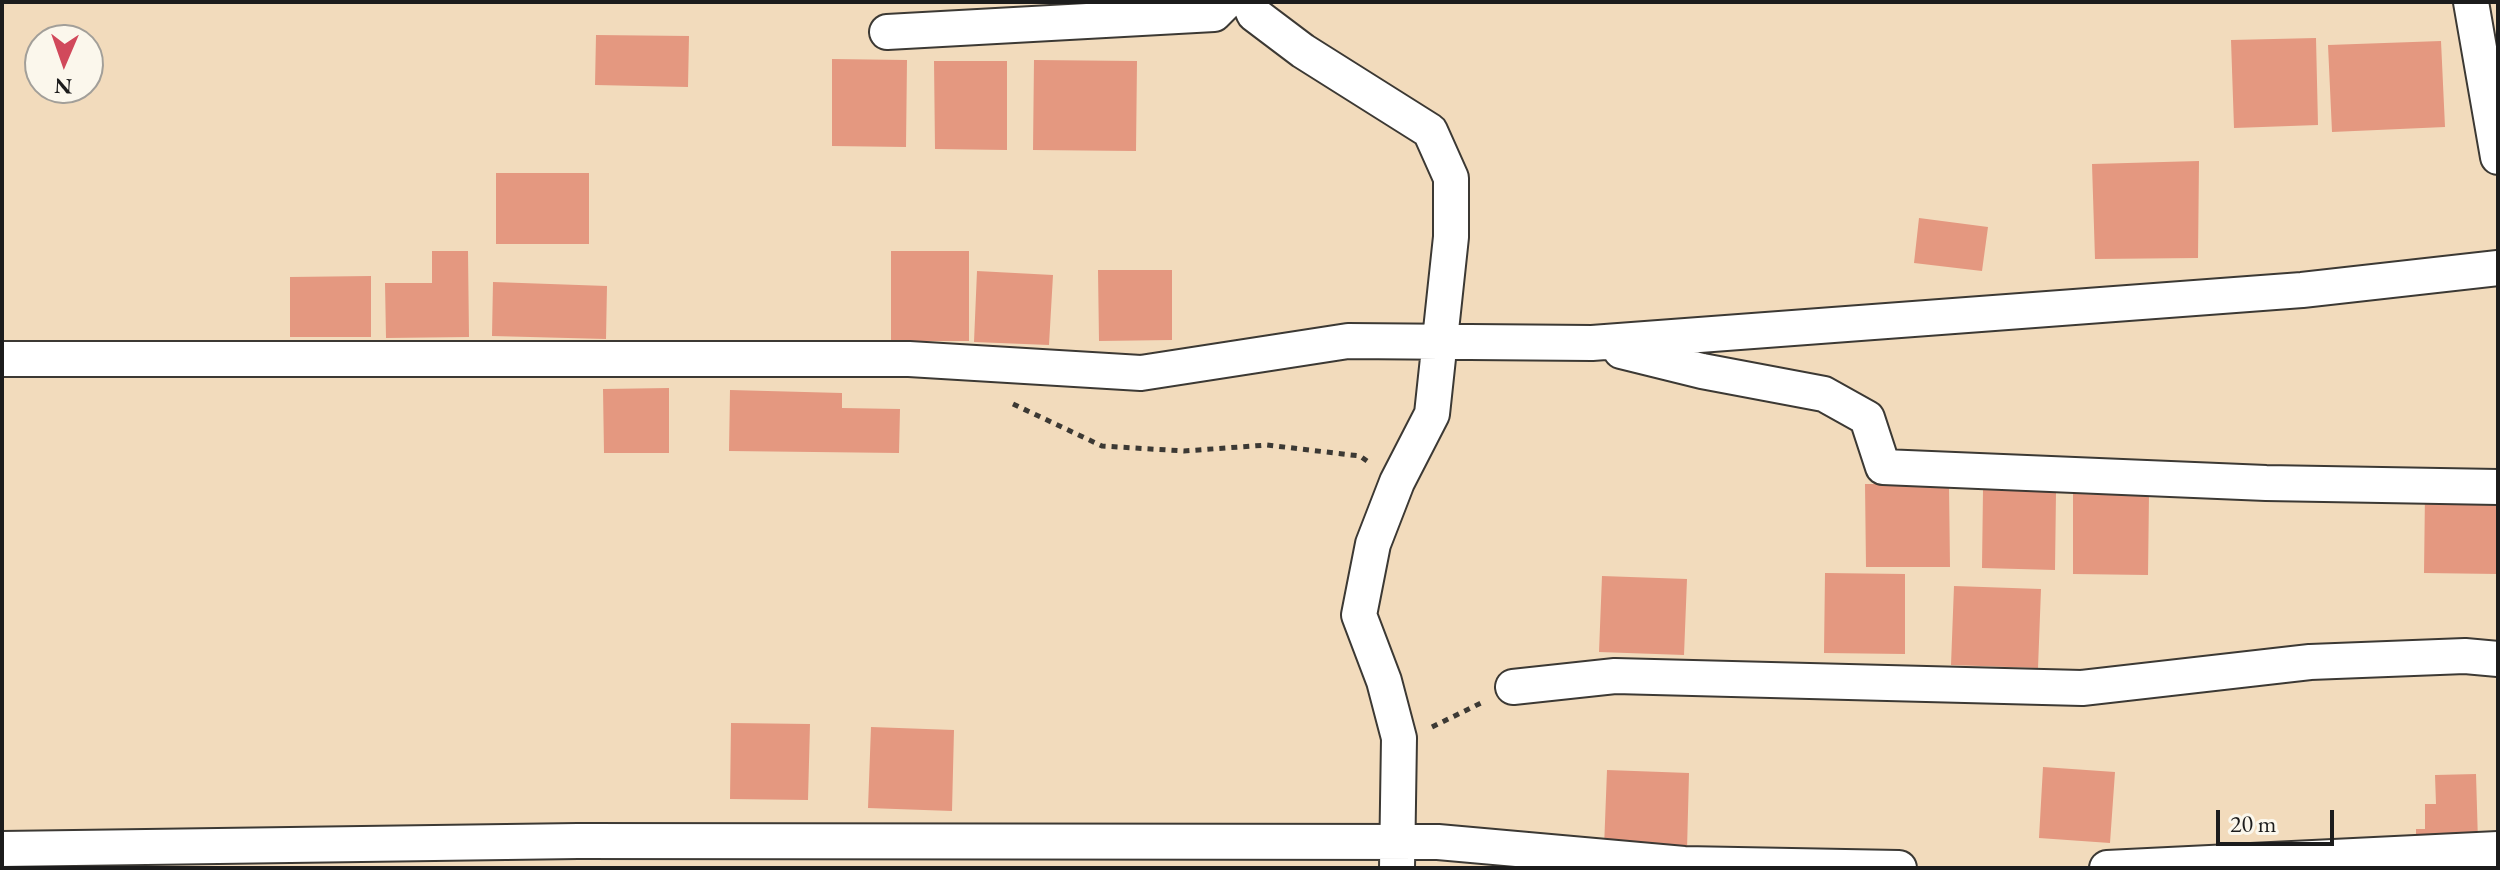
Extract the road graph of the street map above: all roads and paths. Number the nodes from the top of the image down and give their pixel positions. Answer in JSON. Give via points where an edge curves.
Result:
{"nodes":[{"id":1,"x":1226,"y":2,"type":"edge"},
{"id":2,"x":1249,"y":2,"type":"edge"},
{"id":3,"x":2471,"y":2,"type":"edge"},
{"id":4,"x":887,"y":32,"type":"dead end"},
{"id":5,"x":2494,"y":108,"type":"edge"},
{"id":6,"x":2498,"y":157,"type":"edge"},
{"id":7,"x":2498,"y":268,"type":"edge"},
{"id":8,"x":1440,"y":342,"type":"junction"},
{"id":9,"x":1592,"y":343,"type":"junction"},
{"id":10,"x":2,"y":359,"type":"edge"},
{"id":11,"x":1000,"y":398,"type":"dead end"},
{"id":12,"x":1397,"y":482,"type":"junction"},
{"id":13,"x":2498,"y":487,"type":"edge"},
{"id":14,"x":2498,"y":659,"type":"edge"},
{"id":15,"x":1513,"y":687,"type":"joint"},
{"id":16,"x":1398,"y":735,"type":"junction"},
{"id":17,"x":2,"y":849,"type":"edge"},
{"id":18,"x":2498,"y":849,"type":"edge"},
{"id":19,"x":1398,"y":855,"type":"edge"},
{"id":20,"x":1899,"y":868,"type":"edge"},
{"id":21,"x":2107,"y":868,"type":"edge"}],
"edges":[{"from":1,"to":4,"type":"street","via":[[1214,14]]},
{"from":2,"to":8,"type":"street","via":[[1254,14],[1303,51],[1430,131],[1451,178]]},
{"from":3,"to":5,"type":"street"},
{"from":5,"to":6,"type":"street"},
{"from":7,"to":9,"type":"street","via":[[2302,290]]},
{"from":8,"to":9,"type":"street"},
{"from":8,"to":10,"type":"street","via":[[1348,341],[1141,373],[909,359]]},
{"from":8,"to":12,"type":"street","via":[[1432,414]]},
{"from":9,"to":13,"type":"street","via":[[1824,394],[1867,418],[1883,467]]},
{"from":11,"to":12,"type":"path","via":[[1102,446],[1184,451],[1267,445],[1360,456]]},
{"from":12,"to":16,"type":"street","via":[[1373,544],[1359,615]]},
{"from":14,"to":15,"type":"street","via":[[2310,662],[2082,688],[1615,676]]},
{"from":15,"to":16,"type":"path","via":[[1444,724]]},
{"from":16,"to":19,"type":"street"},
{"from":17,"to":19,"type":"street","via":[[593,841]]},
{"from":18,"to":21,"type":"street"},
{"from":19,"to":20,"type":"street","via":[[1453,843],[1684,864]]}]}
